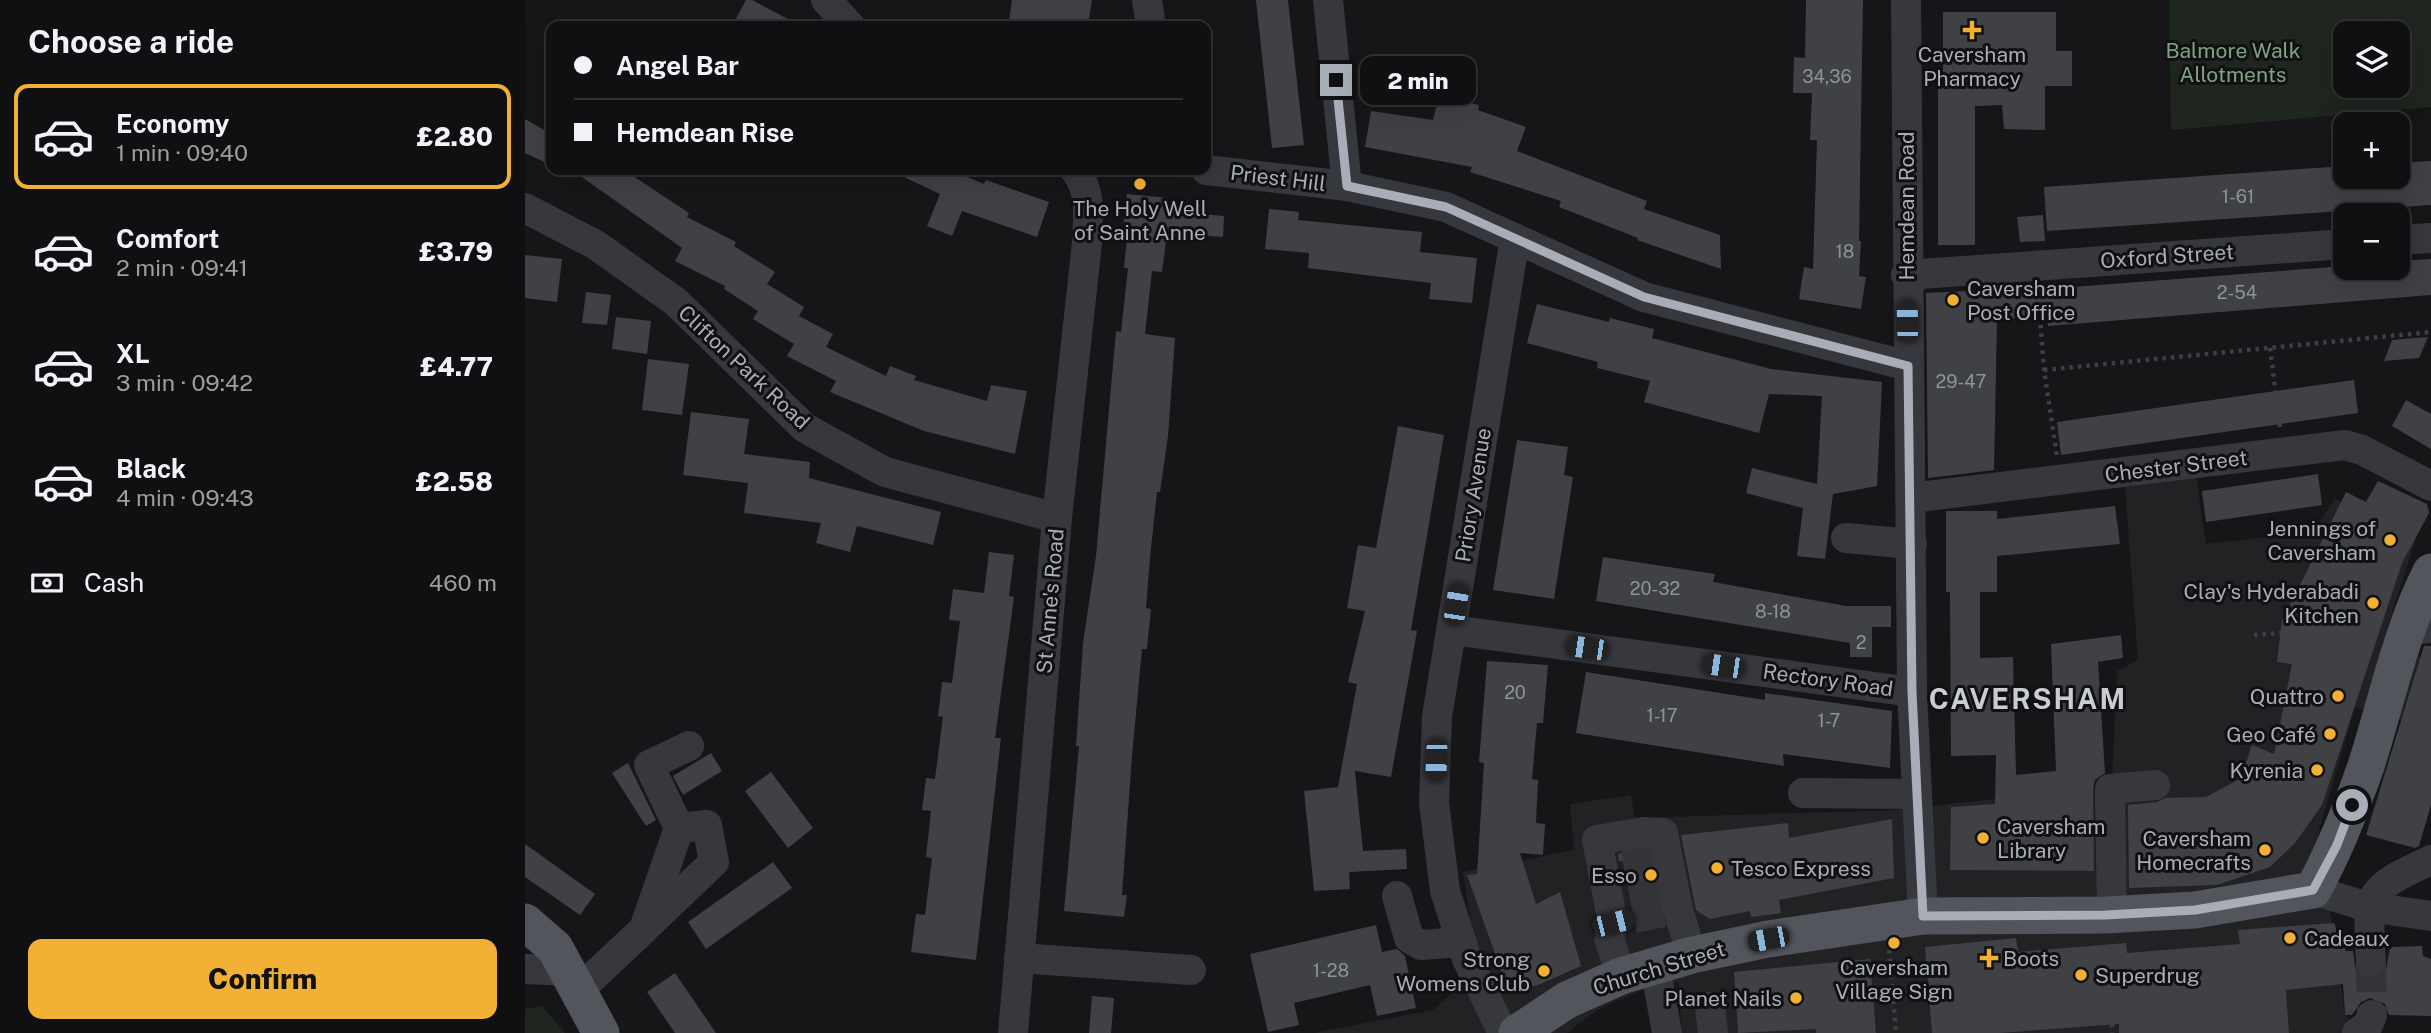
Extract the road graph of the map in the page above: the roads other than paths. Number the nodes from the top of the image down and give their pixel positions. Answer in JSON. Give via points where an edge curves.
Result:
{"nodes":[{"id":1,"x":826,"y":0,"type":"edge"},
{"id":2,"x":1147,"y":0,"type":"edge"},
{"id":3,"x":1328,"y":0,"type":"edge"},
{"id":4,"x":1906,"y":0,"type":"edge"},
{"id":5,"x":845,"y":21,"type":"edge"},
{"id":6,"x":1150,"y":21,"type":"edge"},
{"id":7,"x":1211,"y":171,"type":"edge"},
{"id":8,"x":1080,"y":175,"type":"edge"},
{"id":9,"x":1347,"y":186,"type":"junction"},
{"id":10,"x":525,"y":208,"type":"edge"},
{"id":11,"x":1515,"y":238,"type":"junction"},
{"id":12,"x":2431,"y":238,"type":"edge"},
{"id":13,"x":2410,"y":239,"type":"edge"},
{"id":14,"x":2333,"y":245,"type":"edge"},
{"id":15,"x":1906,"y":275,"type":"junction"},
{"id":16,"x":1908,"y":366,"type":"junction"},
{"id":17,"x":2431,"y":486,"type":"edge"},
{"id":18,"x":1911,"y":498,"type":"junction"},
{"id":19,"x":1057,"y":518,"type":"junction"},
{"id":20,"x":1846,"y":538,"type":"dead end"},
{"id":21,"x":1912,"y":544,"type":"junction"},
{"id":22,"x":2431,"y":572,"type":"edge"},
{"id":23,"x":2419,"y":629,"type":"edge"},
{"id":24,"x":1452,"y":630,"type":"junction"},
{"id":25,"x":1912,"y":692,"type":"junction"},
{"id":26,"x":689,"y":746,"type":"dead end"},
{"id":27,"x":2155,"y":785,"type":"dead end"},
{"id":28,"x":1803,"y":793,"type":"dead end"},
{"id":29,"x":1917,"y":794,"type":"junction"},
{"id":30,"x":679,"y":828,"type":"junction"},
{"id":31,"x":2431,"y":860,"type":"edge"},
{"id":32,"x":2313,"y":890,"type":"junction"},
{"id":33,"x":1397,"y":895,"type":"dead end"},
{"id":34,"x":2368,"y":907,"type":"junction"},
{"id":35,"x":2112,"y":914,"type":"junction"},
{"id":36,"x":1923,"y":916,"type":"junction"},
{"id":37,"x":2431,"y":916,"type":"edge"},
{"id":38,"x":525,"y":923,"type":"edge"},
{"id":39,"x":644,"y":929,"type":"junction"},
{"id":40,"x":1462,"y":942,"type":"junction"},
{"id":41,"x":1692,"y":955,"type":"junction"},
{"id":42,"x":1019,"y":958,"type":"junction"},
{"id":43,"x":2371,"y":961,"type":"tunnel mouth"},
{"id":44,"x":525,"y":968,"type":"edge"},
{"id":45,"x":1191,"y":971,"type":"dead end"},
{"id":46,"x":1638,"y":971,"type":"junction"},
{"id":47,"x":574,"y":981,"type":"junction"},
{"id":48,"x":601,"y":1033,"type":"edge"},
{"id":49,"x":1013,"y":1033,"type":"edge"},
{"id":50,"x":1503,"y":1033,"type":"edge"},
{"id":51,"x":1517,"y":1033,"type":"edge"},
{"id":52,"x":1667,"y":1033,"type":"edge"}],
"edges":[{"from":1,"to":5,"type":"street"},
{"from":2,"to":6,"type":"street"},
{"from":3,"to":9,"type":"street"},
{"from":4,"to":15,"type":"street","name":"Hemdean Road"},
{"from":7,"to":9,"type":"street","name":"Priest Hill"},
{"from":8,"to":19,"type":"street","name":"St Anne's Road","via":[[1089,208]]},
{"from":9,"to":11,"type":"street","name":"Priest Hill","via":[[1446,207]]},
{"from":10,"to":19,"type":"street","name":"Clifton Park Road","via":[[596,245],[675,302],[805,428],[885,472]]},
{"from":11,"to":16,"type":"street","name":"Priest Hill","via":[[1644,297]]},
{"from":11,"to":24,"type":"street","name":"Priory Avenue"},
{"from":12,"to":13,"type":"street"},
{"from":14,"to":15,"type":"street","name":"Oxford Street"},
{"from":15,"to":16,"type":"street","name":"Hemdean Road"},
{"from":16,"to":18,"type":"street","name":"Hemdean Road"},
{"from":17,"to":18,"type":"street","name":"Chester Street","via":[[2345,445]]},
{"from":18,"to":21,"type":"street","name":"Hemdean Road"},
{"from":19,"to":42,"type":"street","name":"St Anne's Road"},
{"from":20,"to":21,"type":"street"},
{"from":21,"to":25,"type":"street","name":"Hemdean Road"},
{"from":22,"to":23,"type":"main road"},
{"from":23,"to":32,"type":"main road","via":[[2337,845]]},
{"from":24,"to":25,"type":"street","name":"Rectory Road"},
{"from":24,"to":40,"type":"street","name":"Priory Avenue","via":[[1437,717],[1434,803],[1445,891]]},
{"from":25,"to":29,"type":"street","name":"Hemdean Road"},
{"from":26,"to":30,"type":"street","via":[[649,765]]},
{"from":27,"to":35,"type":"street","via":[[2110,789]]},
{"from":28,"to":29,"type":"street"},
{"from":29,"to":36,"type":"street","name":"Hemdean Road"},
{"from":30,"to":39,"type":"street"},
{"from":30,"to":39,"type":"street","via":[[707,825],[714,862]]},
{"from":31,"to":34,"type":"street","via":[[2395,876]]},
{"from":32,"to":34,"type":"street"},
{"from":32,"to":35,"type":"main road","name":"Church Street","via":[[2195,910]]},
{"from":33,"to":40,"type":"street","via":[[1409,938],[1421,945]]},
{"from":34,"to":37,"type":"street"},
{"from":34,"to":43,"type":"street"},
{"from":35,"to":36,"type":"main road","name":"Church Street"},
{"from":36,"to":41,"type":"main road","name":"Church Street"},
{"from":38,"to":47,"type":"main road","via":[[555,948]]},
{"from":39,"to":47,"type":"street"},
{"from":40,"to":50,"type":"street","name":"Priory Avenue"},
{"from":41,"to":46,"type":"main road","name":"Church Street"},
{"from":41,"to":46,"type":"street","via":[[1669,900],[1661,858],[1663,833],[1598,840],[1613,867],[1622,909],[1609,938]]},
{"from":42,"to":45,"type":"street"},
{"from":42,"to":49,"type":"street","name":"St Anne's Road"},
{"from":44,"to":47,"type":"street"},
{"from":46,"to":51,"type":"main road","name":"Church Street","via":[[1576,996]]},
{"from":46,"to":52,"type":"street"},
{"from":47,"to":48,"type":"main road"}]}
